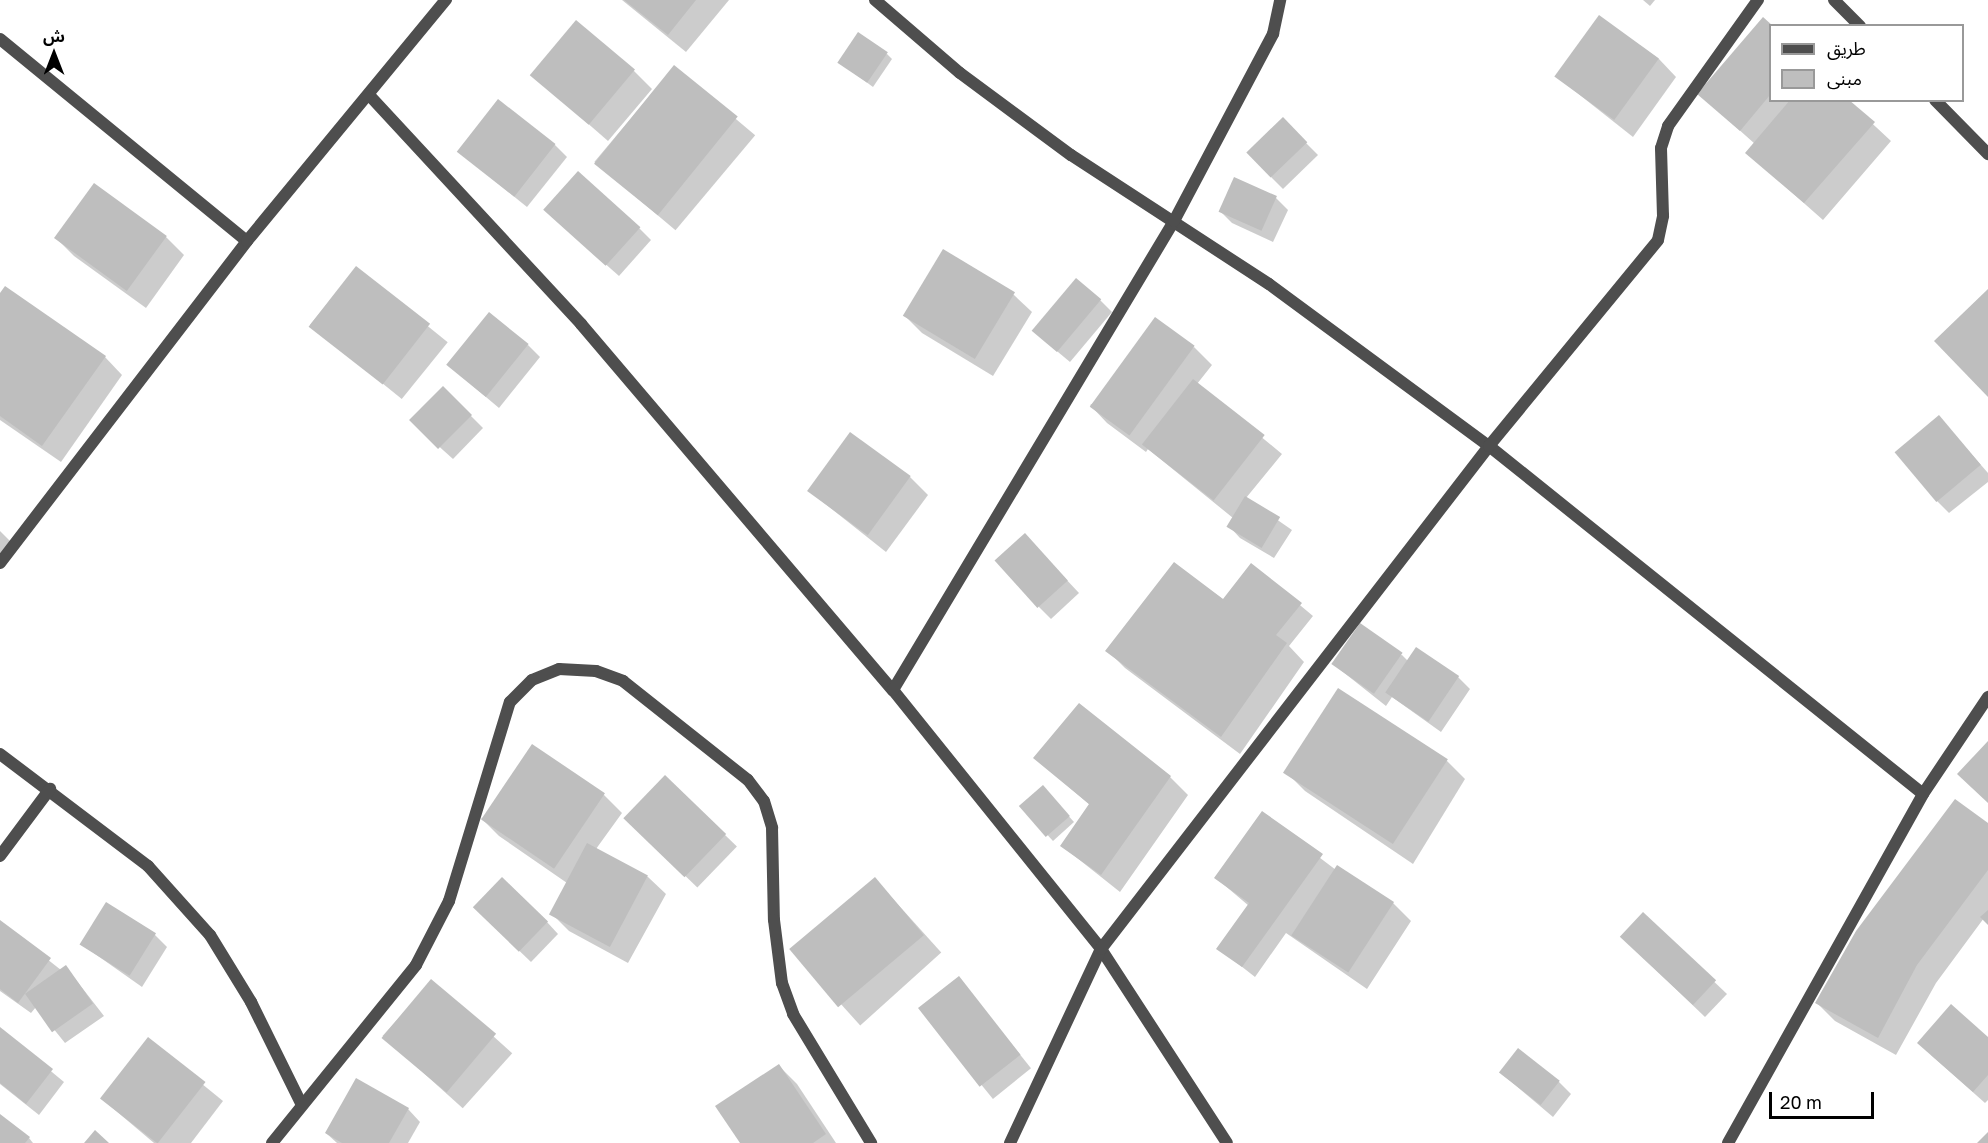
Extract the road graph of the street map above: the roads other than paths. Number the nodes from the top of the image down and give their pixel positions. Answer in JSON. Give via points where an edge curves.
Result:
{"nodes":[{"id":1,"x":446,"y":0,"type":"edge"},
{"id":2,"x":875,"y":0,"type":"edge"},
{"id":3,"x":1280,"y":0,"type":"edge"},
{"id":4,"x":1758,"y":0,"type":"edge"},
{"id":5,"x":1834,"y":0,"type":"edge"},
{"id":6,"x":1858,"y":24,"type":"edge"},
{"id":7,"x":0,"y":39,"type":"edge"},
{"id":8,"x":370,"y":96,"type":"junction"},
{"id":9,"x":1937,"y":102,"type":"edge"},
{"id":10,"x":1988,"y":154,"type":"edge"},
{"id":11,"x":1174,"y":221,"type":"junction"},
{"id":12,"x":247,"y":241,"type":"junction"},
{"id":13,"x":1489,"y":446,"type":"junction"},
{"id":14,"x":0,"y":563,"type":"edge"},
{"id":15,"x":893,"y":690,"type":"junction"},
{"id":16,"x":1988,"y":697,"type":"edge"},
{"id":17,"x":0,"y":754,"type":"edge"},
{"id":18,"x":50,"y":789,"type":"junction"},
{"id":19,"x":1923,"y":794,"type":"junction"},
{"id":20,"x":0,"y":856,"type":"edge"},
{"id":21,"x":1101,"y":949,"type":"junction"},
{"id":22,"x":301,"y":1103,"type":"junction"},
{"id":23,"x":272,"y":1143,"type":"edge"},
{"id":24,"x":871,"y":1143,"type":"edge"},
{"id":25,"x":1010,"y":1143,"type":"edge"},
{"id":26,"x":1227,"y":1143,"type":"edge"},
{"id":27,"x":1728,"y":1143,"type":"edge"}],
"edges":[{"from":1,"to":8,"type":"street"},
{"from":2,"to":11,"type":"street","via":[[960,73],[1071,155]]},
{"from":3,"to":11,"type":"street","via":[[1268,45]]},
{"from":4,"to":13,"type":"street","via":[[1668,126],[1661,148],[1663,216],[1658,240]]},
{"from":5,"to":6,"type":"street"},
{"from":7,"to":12,"type":"street"},
{"from":8,"to":12,"type":"street"},
{"from":8,"to":15,"type":"street","via":[[580,324]]},
{"from":9,"to":10,"type":"street"},
{"from":11,"to":13,"type":"street","via":[[1269,284]]},
{"from":11,"to":15,"type":"street"},
{"from":12,"to":14,"type":"street"},
{"from":13,"to":19,"type":"street"},
{"from":13,"to":21,"type":"street"},
{"from":15,"to":21,"type":"street"},
{"from":16,"to":19,"type":"street"},
{"from":17,"to":18,"type":"street"},
{"from":18,"to":20,"type":"street"},
{"from":18,"to":22,"type":"street","via":[[148,866],[210,935],[251,1002]]},
{"from":19,"to":27,"type":"street"},
{"from":21,"to":25,"type":"street"},
{"from":21,"to":26,"type":"street"},
{"from":22,"to":23,"type":"street"},
{"from":22,"to":24,"type":"street","via":[[361,1037],[416,965],[449,901],[510,702],[532,680],[559,669],[596,671],[623,681],[748,780],[764,801],[772,828],[774,920],[782,983],[793,1014]]}]}
